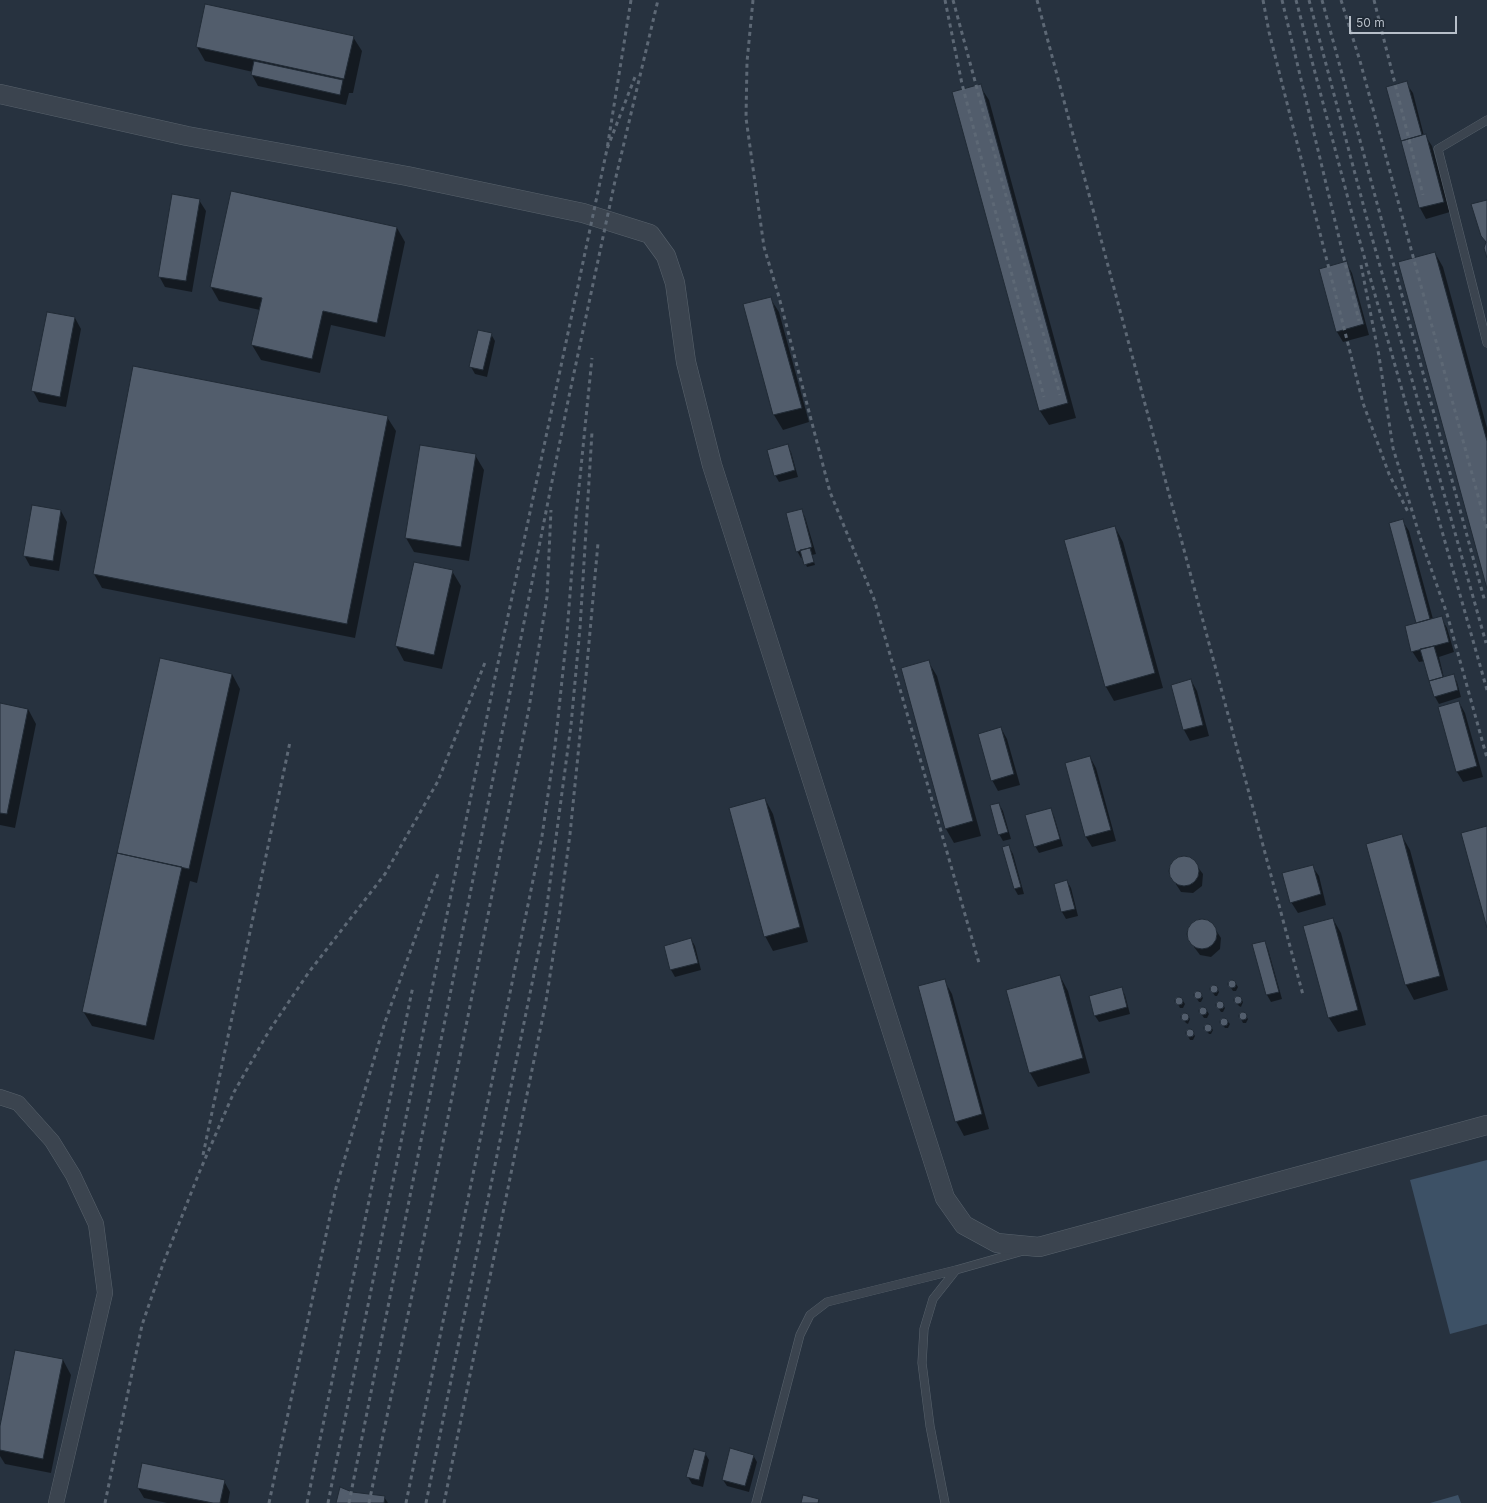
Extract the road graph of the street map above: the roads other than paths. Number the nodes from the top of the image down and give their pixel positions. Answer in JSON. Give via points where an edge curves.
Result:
{"nodes":[{"id":1,"x":0,"y":94,"type":"edge"},
{"id":2,"x":1487,"y":120,"type":"edge"},
{"id":3,"x":1487,"y":344,"type":"edge"},
{"id":4,"x":0,"y":1097,"type":"edge"},
{"id":5,"x":1487,"y":1125,"type":"edge"},
{"id":6,"x":1039,"y":1247,"type":"junction"},
{"id":7,"x":956,"y":1270,"type":"junction"},
{"id":8,"x":56,"y":1503,"type":"edge"},
{"id":9,"x":756,"y":1503,"type":"edge"},
{"id":10,"x":945,"y":1503,"type":"edge"}],
"edges":[{"from":1,"to":6,"type":"street","via":[[187,136],[407,176],[583,213],[650,234],[666,256],[675,283],[686,362],[712,465],[944,1198],[964,1226],[997,1243]]},
{"from":2,"to":3,"type":"lane","via":[[1438,150]]},
{"from":4,"to":8,"type":"street","via":[[18,1103],[52,1141],[73,1174],[96,1224],[105,1293]]},
{"from":5,"to":6,"type":"street"},
{"from":6,"to":7,"type":"lane"},
{"from":7,"to":9,"type":"lane","via":[[827,1302],[810,1315],[800,1335]]},
{"from":7,"to":10,"type":"lane","via":[[933,1299],[924,1329],[922,1363],[930,1426]]}]}
